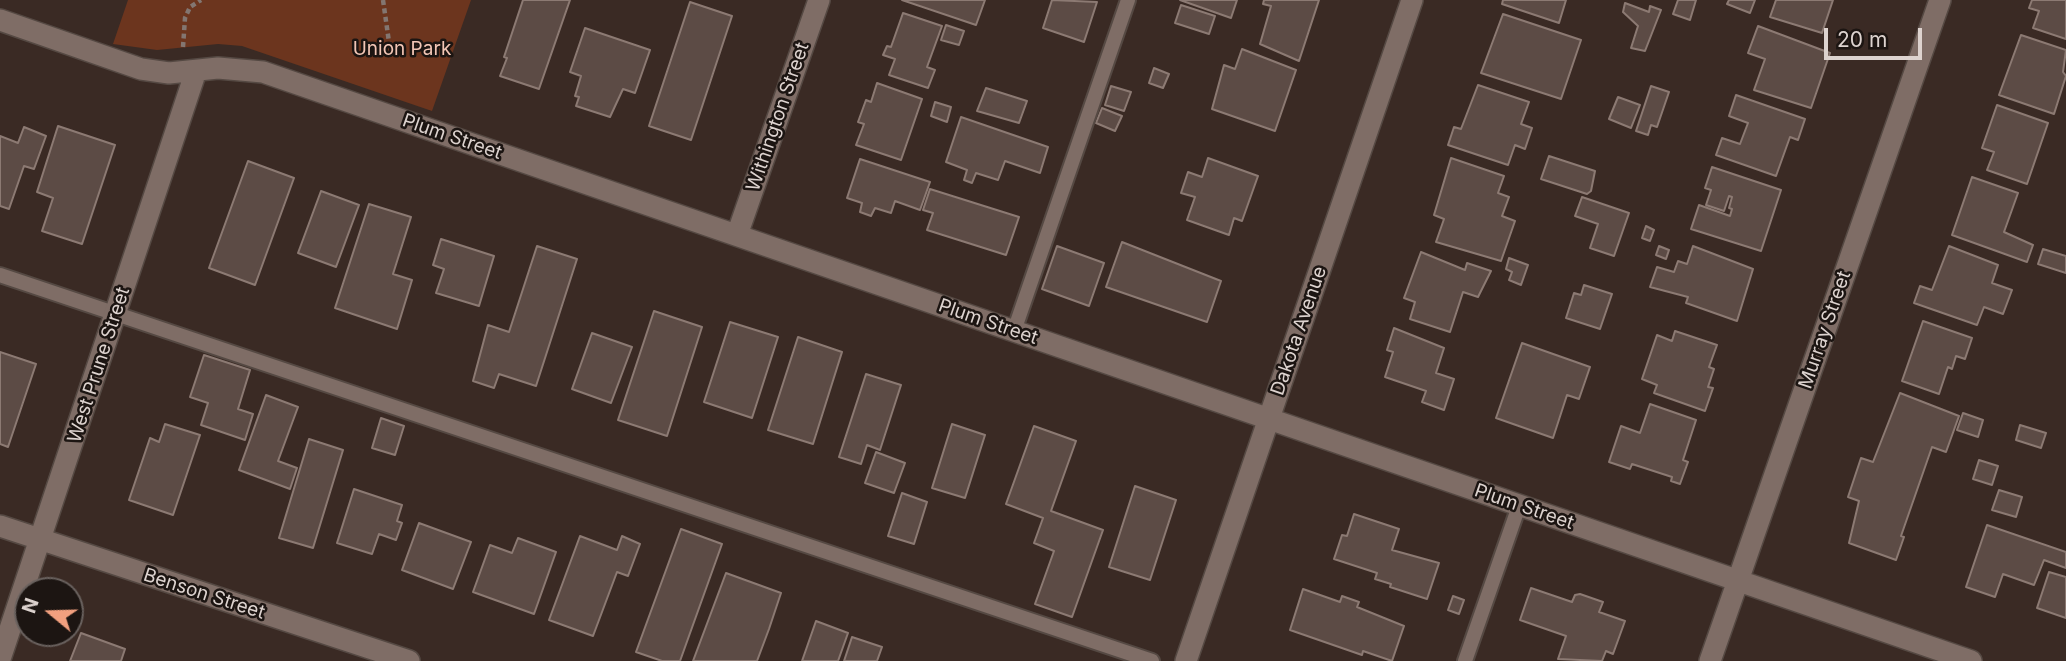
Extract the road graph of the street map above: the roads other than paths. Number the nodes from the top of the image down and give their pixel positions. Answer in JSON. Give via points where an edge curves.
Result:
{"nodes":[{"id":1,"x":819,"y":0,"type":"edge"},
{"id":2,"x":1128,"y":0,"type":"edge"},
{"id":3,"x":1412,"y":0,"type":"edge"},
{"id":4,"x":1940,"y":0,"type":"edge"},
{"id":5,"x":0,"y":20,"type":"edge"},
{"id":6,"x":190,"y":71,"type":"junction"},
{"id":7,"x":737,"y":234,"type":"junction"},
{"id":8,"x":0,"y":275,"type":"edge"},
{"id":9,"x":116,"y":314,"type":"junction"},
{"id":10,"x":1014,"y":331,"type":"junction"},
{"id":11,"x":1269,"y":420,"type":"junction"},
{"id":12,"x":1520,"y":506,"type":"junction"},
{"id":13,"x":0,"y":526,"type":"edge"},
{"id":14,"x":41,"y":541,"type":"junction"},
{"id":15,"x":1737,"y":581,"type":"junction"},
{"id":16,"x":0,"y":659,"type":"edge"},
{"id":17,"x":409,"y":661,"type":"edge"},
{"id":18,"x":1152,"y":661,"type":"edge"},
{"id":19,"x":1186,"y":661,"type":"edge"},
{"id":20,"x":1465,"y":661,"type":"edge"},
{"id":21,"x":1710,"y":661,"type":"edge"},
{"id":22,"x":1971,"y":661,"type":"edge"}],
"edges":[{"from":1,"to":7,"type":"street","name":"Withington Street"},
{"from":2,"to":10,"type":"lane"},
{"from":3,"to":11,"type":"street","name":"Dakota Avenue"},
{"from":4,"to":15,"type":"street","name":"Murray Street"},
{"from":5,"to":6,"type":"street","name":"Plum Street","via":[[141,69]]},
{"from":6,"to":7,"type":"street","name":"Plum Street","via":[[263,72]]},
{"from":6,"to":9,"type":"street","name":"West Prune Street"},
{"from":7,"to":10,"type":"street","name":"Plum Street"},
{"from":8,"to":9,"type":"lane"},
{"from":9,"to":14,"type":"street","name":"West Prune Street"},
{"from":9,"to":18,"type":"lane"},
{"from":10,"to":11,"type":"street","name":"Plum Street"},
{"from":11,"to":12,"type":"street","name":"Plum Street"},
{"from":11,"to":19,"type":"street","name":"Dakota Avenue"},
{"from":12,"to":15,"type":"street","name":"Plum Street"},
{"from":12,"to":20,"type":"lane"},
{"from":13,"to":14,"type":"street","name":"Benson Street"},
{"from":14,"to":16,"type":"street","name":"West Prune Street"},
{"from":14,"to":17,"type":"street","name":"Benson Street"},
{"from":15,"to":21,"type":"street","name":"Murray Street"},
{"from":15,"to":22,"type":"street","name":"Plum Street"}]}
